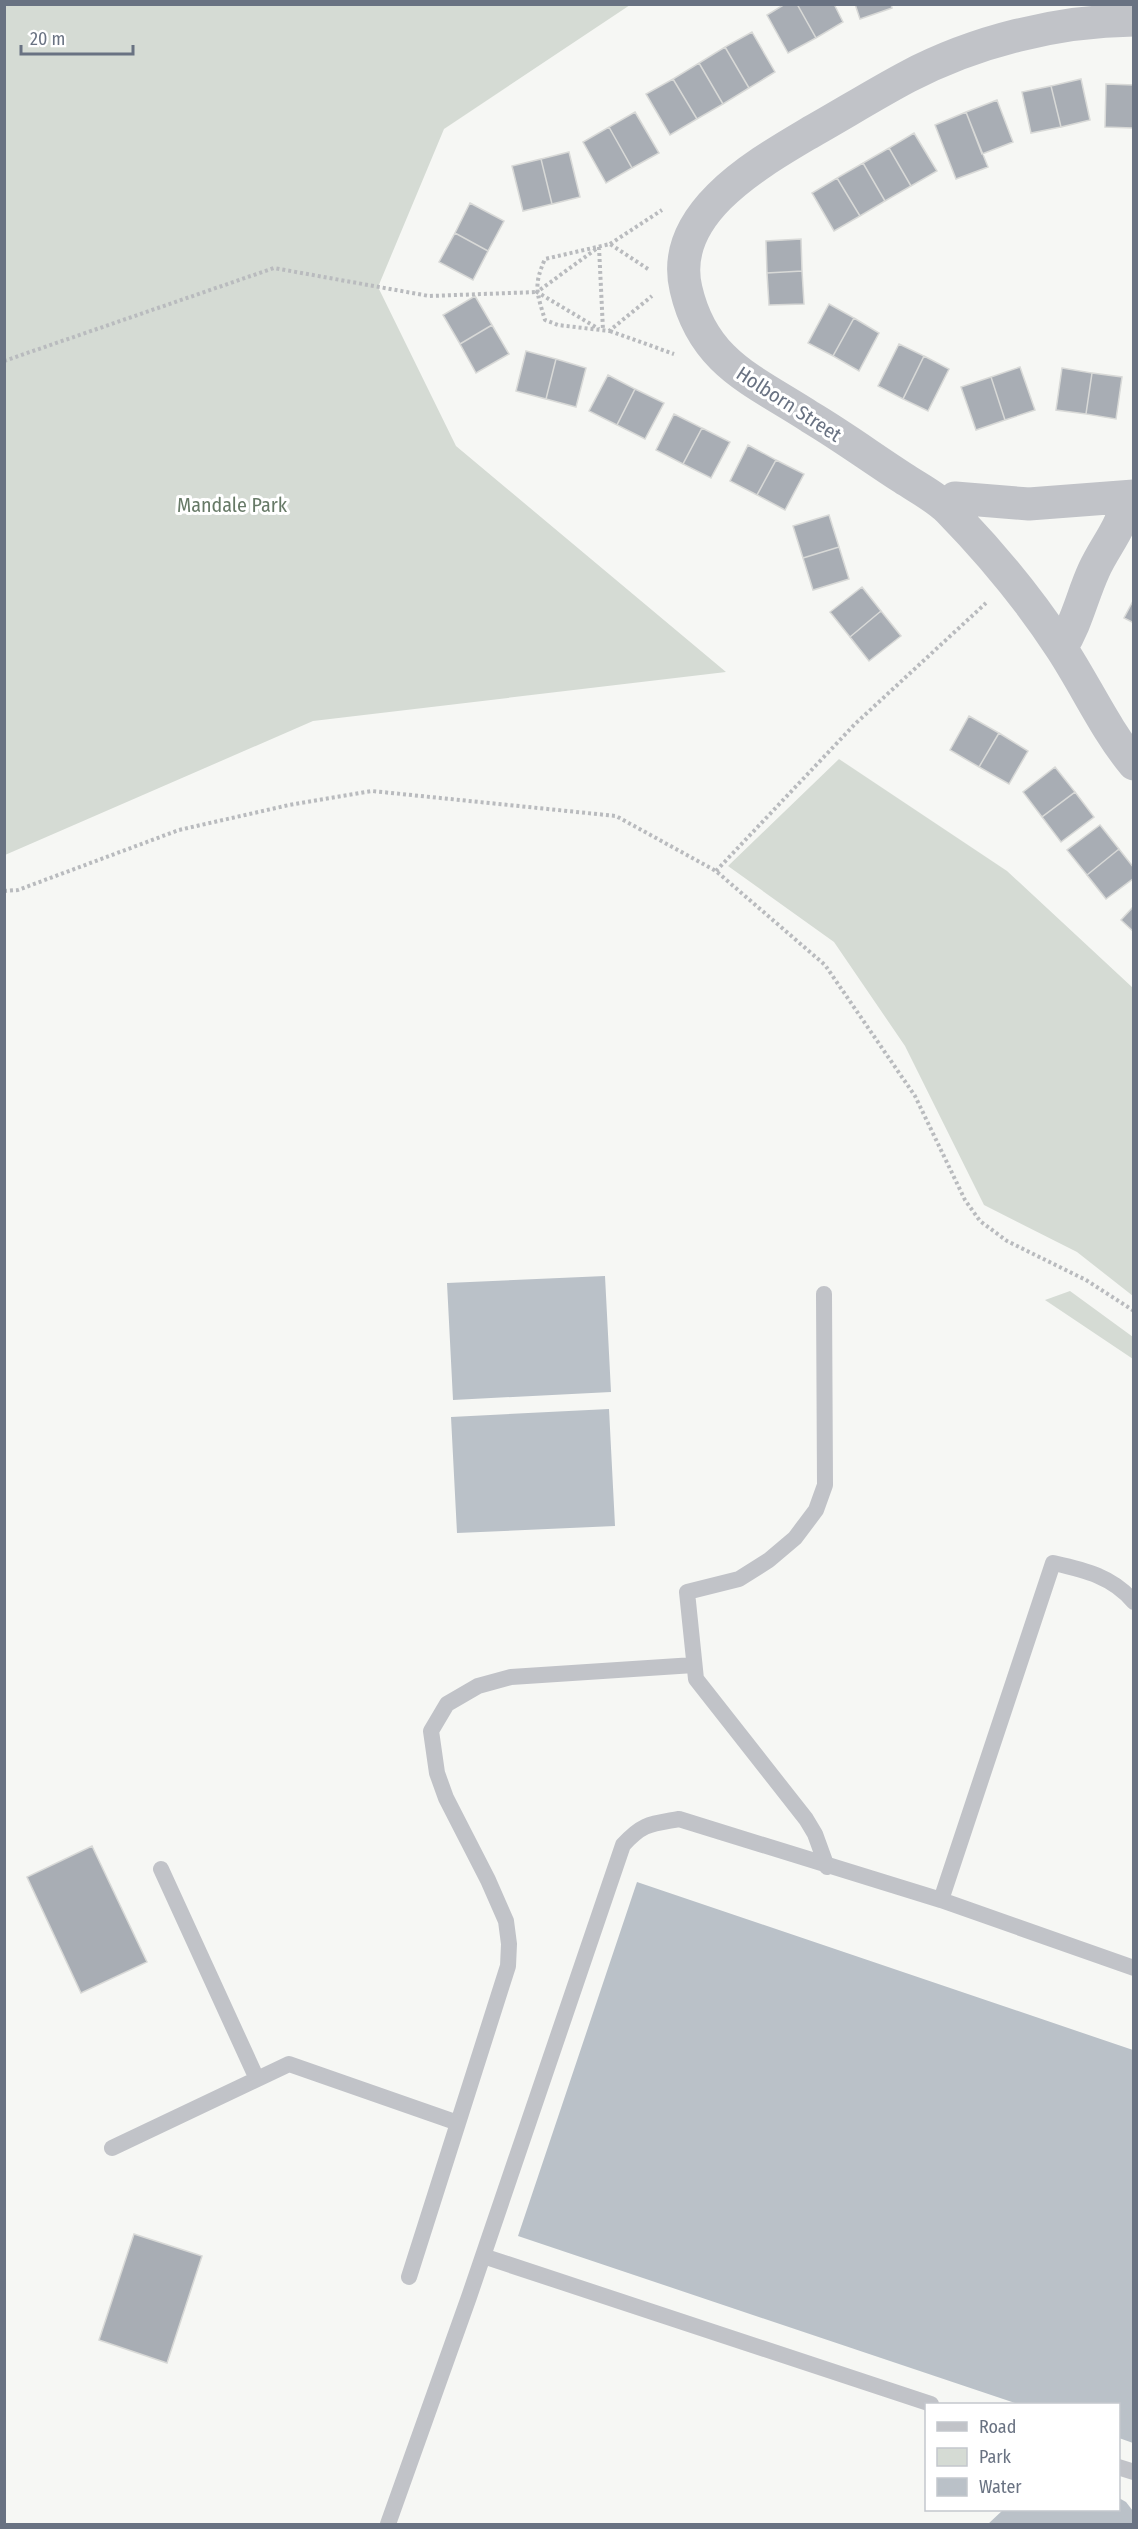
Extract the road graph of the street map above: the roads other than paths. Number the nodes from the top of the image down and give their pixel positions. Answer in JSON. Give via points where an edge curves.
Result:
{"nodes":[{"id":1,"x":1134,"y":20,"type":"edge"},
{"id":2,"x":1130,"y":497,"type":"edge"},
{"id":3,"x":946,"y":506,"type":"junction"},
{"id":4,"x":1061,"y":648,"type":"junction"},
{"id":5,"x":1134,"y":764,"type":"edge"},
{"id":6,"x":824,"y":1294,"type":"dead end"},
{"id":7,"x":1134,"y":1602,"type":"edge"},
{"id":8,"x":694,"y":1665,"type":"junction"},
{"id":9,"x":827,"y":1867,"type":"junction"},
{"id":10,"x":161,"y":1869,"type":"dead end"},
{"id":11,"x":941,"y":1900,"type":"junction"},
{"id":12,"x":1134,"y":1968,"type":"edge"},
{"id":13,"x":257,"y":2079,"type":"junction"},
{"id":14,"x":458,"y":2123,"type":"junction"},
{"id":15,"x":112,"y":2148,"type":"dead end"},
{"id":16,"x":483,"y":2256,"type":"junction"},
{"id":17,"x":409,"y":2277,"type":"dead end"},
{"id":18,"x":928,"y":2403,"type":"edge"},
{"id":19,"x":388,"y":2524,"type":"edge"}],
"edges":[{"from":1,"to":3,"type":"street","name":"Holborn Street","via":[[1054,28],[983,45],[909,75],[730,186],[692,232],[676,280],[720,357],[751,382]]},
{"from":2,"to":3,"type":"street","via":[[1029,504],[956,498]]},
{"from":2,"to":4,"type":"street"},
{"from":3,"to":4,"type":"street","name":"Holborn Street","via":[[1011,580]]},
{"from":4,"to":5,"type":"street","name":"Holborn Street"},
{"from":6,"to":8,"type":"lane","via":[[825,1485],[816,1510],[795,1538],[769,1560],[738,1579],[687,1592]]},
{"from":7,"to":11,"type":"lane","via":[[1116,1584],[1092,1571],[1053,1563]]},
{"from":8,"to":9,"type":"lane","via":[[696,1679],[806,1819]]},
{"from":8,"to":14,"type":"lane","via":[[510,1677],[478,1686],[447,1704],[431,1731],[437,1773],[446,1798],[506,1921],[509,1944],[508,1966]]},
{"from":9,"to":11,"type":"lane"},
{"from":9,"to":16,"type":"lane","via":[[679,1819],[652,1823],[637,1830],[623,1845]]},
{"from":10,"to":13,"type":"lane"},
{"from":11,"to":12,"type":"lane"},
{"from":13,"to":14,"type":"lane","via":[[289,2064]]},
{"from":13,"to":15,"type":"lane"},
{"from":14,"to":17,"type":"lane"},
{"from":16,"to":18,"type":"lane"},
{"from":16,"to":19,"type":"lane"}]}
